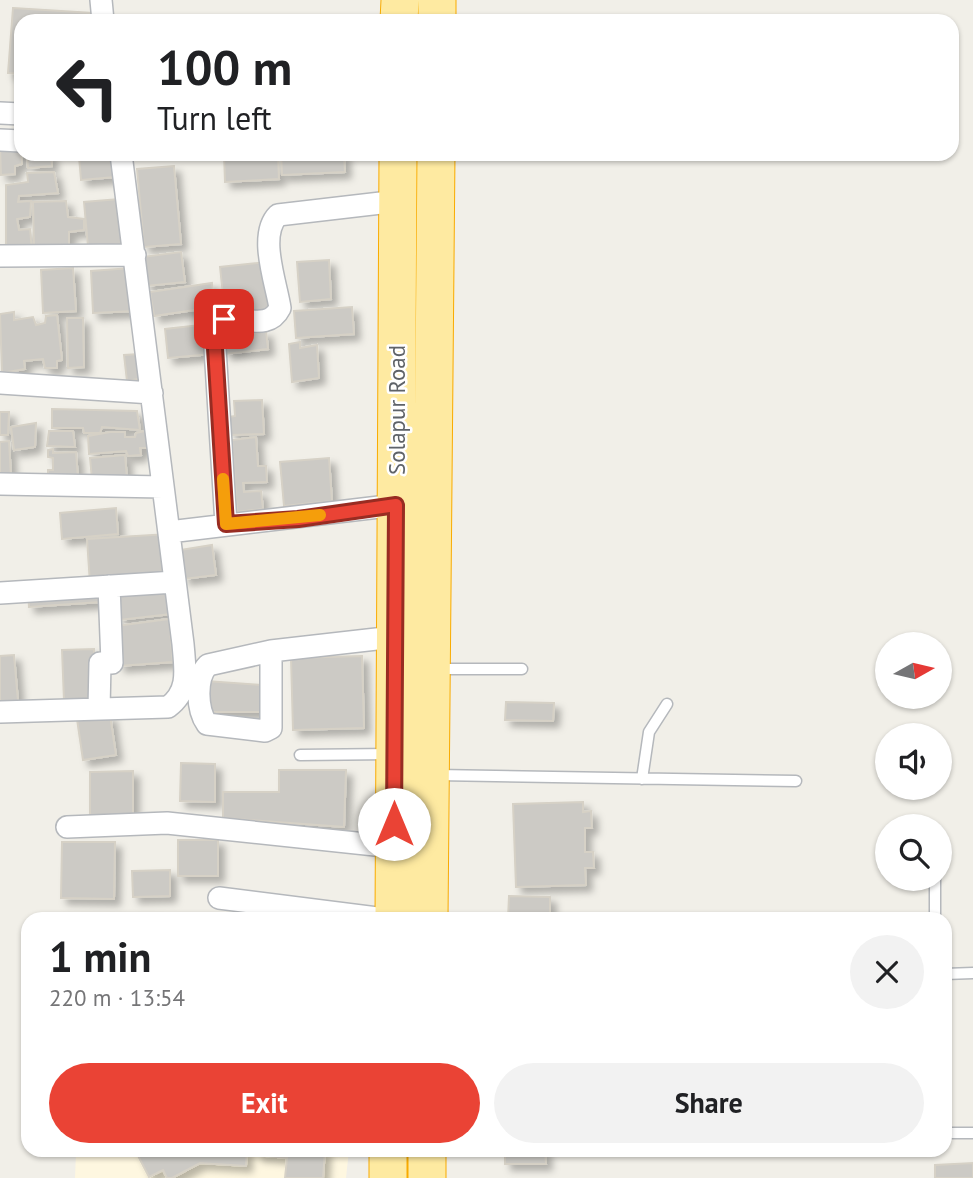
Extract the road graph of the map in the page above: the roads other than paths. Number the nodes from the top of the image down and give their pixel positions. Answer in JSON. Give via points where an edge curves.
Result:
{"nodes":[{"id":1,"x":122,"y":161,"type":"edge"},
{"id":2,"x":398,"y":161,"type":"edge"},
{"id":3,"x":436,"y":161,"type":"edge"},
{"id":4,"x":398,"y":201,"type":"junction"},
{"id":5,"x":135,"y":254,"type":"junction"},
{"id":6,"x":0,"y":256,"type":"edge"},
{"id":7,"x":0,"y":383,"type":"edge"},
{"id":8,"x":152,"y":393,"type":"junction"},
{"id":9,"x":0,"y":484,"type":"edge"},
{"id":10,"x":163,"y":486,"type":"junction"},
{"id":11,"x":396,"y":505,"type":"junction"},
{"id":12,"x":226,"y":524,"type":"junction"},
{"id":13,"x":169,"y":532,"type":"junction"},
{"id":14,"x":176,"y":582,"type":"junction"},
{"id":15,"x":109,"y":586,"type":"junction"},
{"id":16,"x":0,"y":593,"type":"edge"},
{"id":17,"x":394,"y":636,"type":"junction"},
{"id":18,"x":271,"y":652,"type":"junction"},
{"id":19,"x":432,"y":669,"type":"junction"},
{"id":20,"x":522,"y":669,"type":"dead end"},
{"id":21,"x":667,"y":704,"type":"dead end"},
{"id":22,"x":99,"y":709,"type":"junction"},
{"id":23,"x":0,"y":712,"type":"edge"},
{"id":24,"x":394,"y":754,"type":"junction"},
{"id":25,"x":300,"y":755,"type":"dead end"},
{"id":26,"x":431,"y":775,"type":"junction"},
{"id":27,"x":642,"y":779,"type":"junction"},
{"id":28,"x":796,"y":781,"type":"dead end"},
{"id":29,"x":67,"y":827,"type":"dead end"},
{"id":30,"x":394,"y":847,"type":"junction"},
{"id":31,"x":935,"y":891,"type":"edge"},
{"id":32,"x":219,"y":898,"type":"dead end"},
{"id":33,"x":330,"y":912,"type":"edge"},
{"id":34,"x":394,"y":912,"type":"edge"},
{"id":35,"x":429,"y":912,"type":"edge"},
{"id":36,"x":935,"y":912,"type":"edge"},
{"id":37,"x":973,"y":973,"type":"edge"},
{"id":38,"x":952,"y":974,"type":"edge"},
{"id":39,"x":952,"y":1133,"type":"edge"},
{"id":40,"x":973,"y":1133,"type":"edge"},
{"id":41,"x":388,"y":1157,"type":"edge"},
{"id":42,"x":427,"y":1157,"type":"edge"},
{"id":43,"x":388,"y":1178,"type":"edge"},
{"id":44,"x":427,"y":1178,"type":"edge"}],
"edges":[{"from":1,"to":5,"type":"street"},
{"from":2,"to":4,"type":"highway","name":"Solapur Road"},
{"from":3,"to":19,"type":"highway","name":"Solapur Road"},
{"from":4,"to":11,"type":"highway","name":"Solapur Road"},
{"from":4,"to":12,"type":"street","via":[[278,215],[269,224],[268,236],[280,308],[275,318],[216,323]]},
{"from":5,"to":6,"type":"street"},
{"from":5,"to":8,"type":"street"},
{"from":7,"to":8,"type":"street"},
{"from":8,"to":10,"type":"street"},
{"from":9,"to":10,"type":"street"},
{"from":10,"to":13,"type":"street"},
{"from":11,"to":12,"type":"street"},
{"from":11,"to":17,"type":"highway","name":"Solapur Road"},
{"from":12,"to":13,"type":"street"},
{"from":13,"to":14,"type":"street"},
{"from":14,"to":15,"type":"street"},
{"from":14,"to":22,"type":"street","via":[[185,672],[178,700],[168,707]]},
{"from":15,"to":16,"type":"street"},
{"from":15,"to":22,"type":"street","via":[[112,663],[100,663]]},
{"from":17,"to":18,"type":"street"},
{"from":17,"to":24,"type":"highway","name":"Solapur Road"},
{"from":18,"to":18,"type":"street","via":[[271,729],[207,724],[200,691],[204,669],[215,662]]},
{"from":19,"to":20,"type":"lane"},
{"from":19,"to":26,"type":"highway","name":"Solapur Road"},
{"from":21,"to":27,"type":"lane","via":[[649,732]]},
{"from":22,"to":23,"type":"street"},
{"from":24,"to":25,"type":"lane"},
{"from":24,"to":30,"type":"highway","name":"Solapur Road"},
{"from":26,"to":27,"type":"lane"},
{"from":26,"to":35,"type":"highway","name":"Solapur Road"},
{"from":27,"to":28,"type":"lane"},
{"from":29,"to":30,"type":"street","via":[[167,823]]},
{"from":30,"to":34,"type":"highway","name":"Solapur Road"},
{"from":31,"to":36,"type":"lane"},
{"from":32,"to":33,"type":"street"},
{"from":37,"to":38,"type":"lane"},
{"from":39,"to":40,"type":"lane"},
{"from":41,"to":43,"type":"highway"},
{"from":42,"to":44,"type":"highway"}]}
